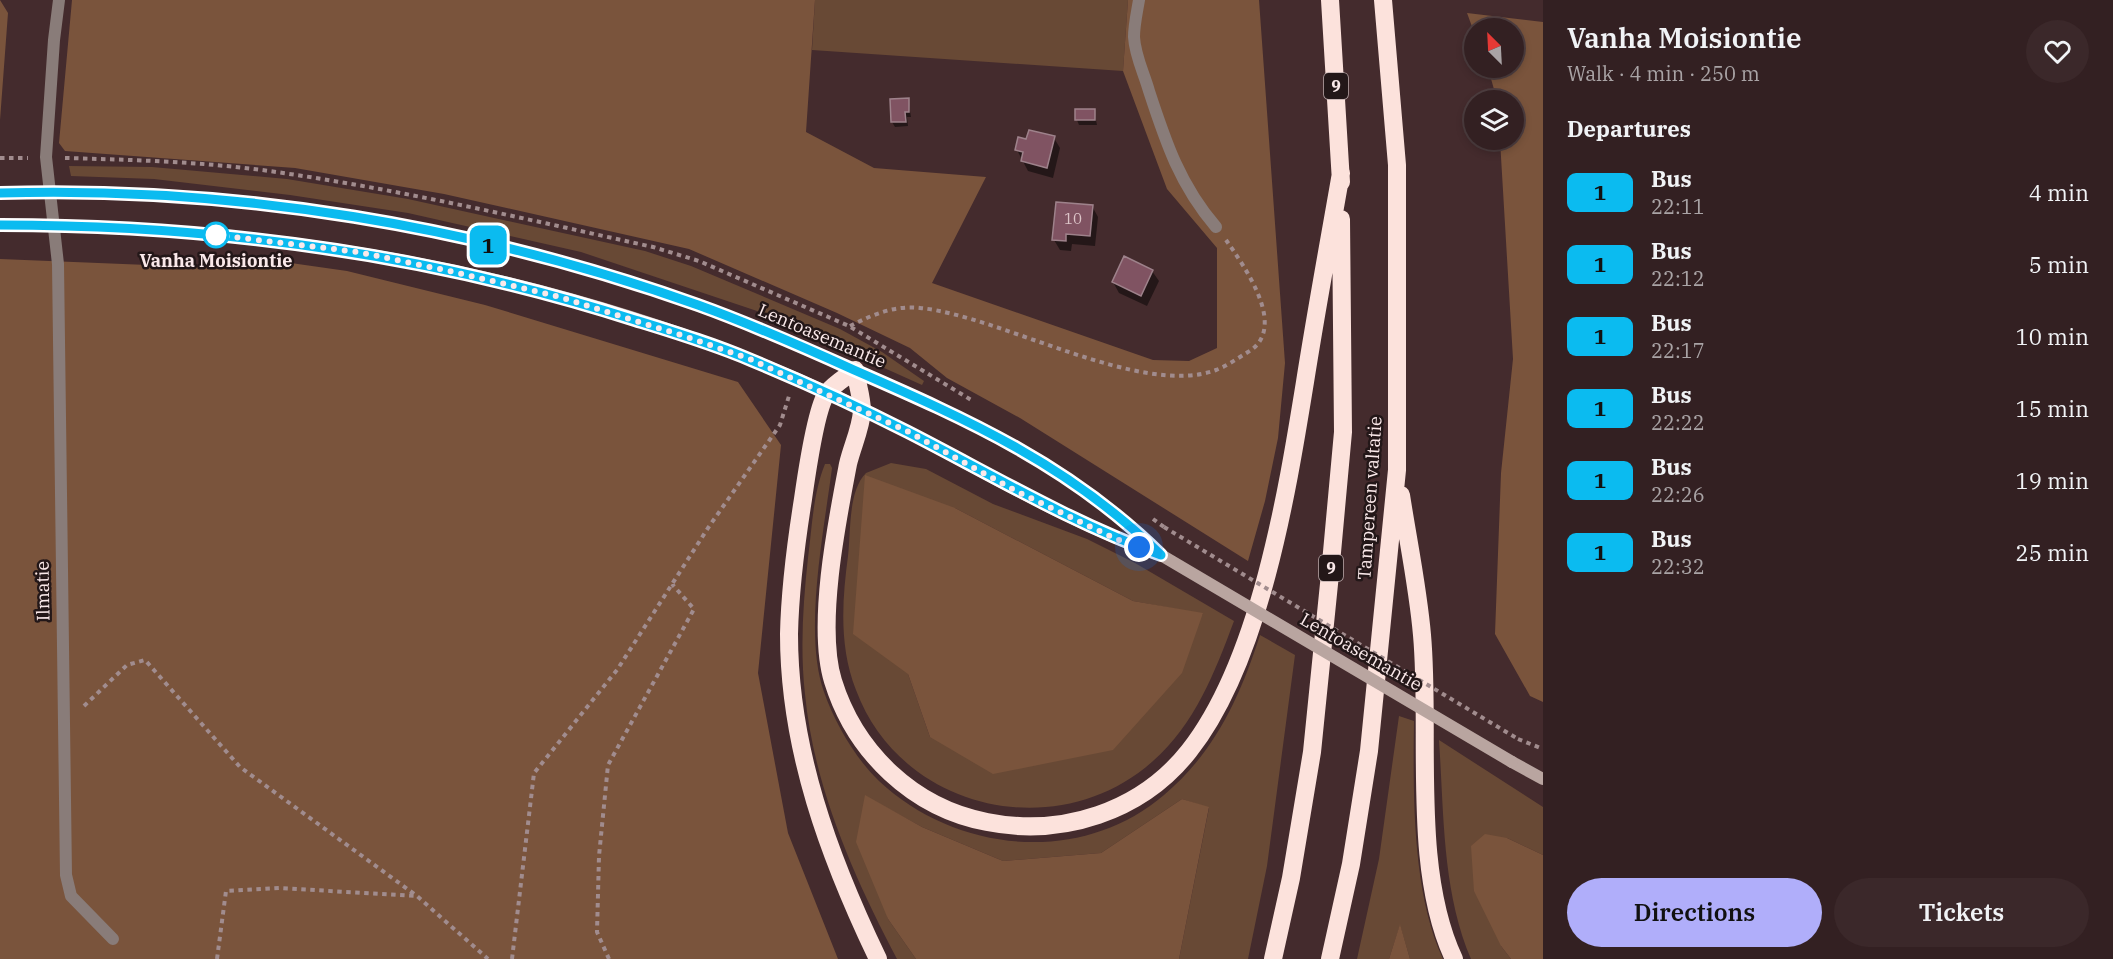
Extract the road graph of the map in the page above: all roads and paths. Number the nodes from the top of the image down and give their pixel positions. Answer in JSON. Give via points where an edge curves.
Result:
{"nodes":[{"id":1,"x":59,"y":0,"type":"edge"},
{"id":2,"x":1139,"y":0,"type":"edge"},
{"id":3,"x":1330,"y":0,"type":"edge"},
{"id":4,"x":1383,"y":0,"type":"edge"},
{"id":5,"x":1341,"y":172,"type":"junction"},
{"id":6,"x":50,"y":192,"type":"junction"},
{"id":7,"x":0,"y":193,"type":"edge"},
{"id":8,"x":0,"y":225,"type":"edge"},
{"id":9,"x":54,"y":225,"type":"junction"},
{"id":10,"x":1216,"y":227,"type":"joint"},
{"id":11,"x":849,"y":326,"type":"dead end"},
{"id":12,"x":855,"y":370,"type":"junction"},
{"id":13,"x":795,"y":379,"type":"junction"},
{"id":14,"x":826,"y":394,"type":"junction"},
{"id":15,"x":862,"y":411,"type":"junction"},
{"id":16,"x":1397,"y":470,"type":"junction"},
{"id":17,"x":1164,"y":527,"type":"dead end"},
{"id":18,"x":1161,"y":555,"type":"junction"},
{"id":19,"x":672,"y":584,"type":"junction"},
{"id":20,"x":83,"y":707,"type":"dead end"},
{"id":21,"x":1543,"y":749,"type":"edge"},
{"id":22,"x":1543,"y":779,"type":"edge"},
{"id":23,"x":417,"y":896,"type":"junction"},
{"id":24,"x":113,"y":939,"type":"dead end"},
{"id":25,"x":217,"y":959,"type":"edge"},
{"id":26,"x":488,"y":959,"type":"edge"},
{"id":27,"x":512,"y":959,"type":"edge"},
{"id":28,"x":609,"y":959,"type":"edge"},
{"id":29,"x":878,"y":959,"type":"edge"},
{"id":30,"x":1273,"y":959,"type":"edge"},
{"id":31,"x":1330,"y":959,"type":"edge"},
{"id":32,"x":1454,"y":959,"type":"edge"}],
"edges":[{"from":1,"to":6,"type":"street","via":[[46,157]]},
{"from":2,"to":10,"type":"street","via":[[1134,37],[1163,135],[1180,177]]},
{"from":3,"to":5,"type":"highway","name":"Tampereen valtatie","number":"9"},
{"from":4,"to":16,"type":"highway","name":"Tampereen valtatie","via":[[1397,165]]},
{"from":5,"to":15,"type":"highway","via":[[1294,453],[1248,633],[1221,700],[1190,750],[1159,782],[1124,804],[1103,814],[1061,824],[986,822],[946,810],[906,787],[876,759],[860,737],[836,691],[828,656],[836,535]]},
{"from":5,"to":30,"type":"highway","name":"Tampereen valtatie","number":"9","via":[[1343,432],[1312,752]]},
{"from":6,"to":7,"type":"main road","name":"Lentoasemantie"},
{"from":6,"to":9,"type":"street"},
{"from":6,"to":12,"type":"main road","name":"Lentoasemantie","via":[[217,199],[369,220],[481,243],[609,276],[698,305]]},
{"from":8,"to":9,"type":"main road","name":"Lentoasemantie"},
{"from":9,"to":13,"type":"main road","name":"Lentoasemantie","via":[[261,239],[358,252],[595,307],[750,359]]},
{"from":9,"to":24,"type":"street","name":"Ilmatie","via":[[58,264],[66,875],[70,896]]},
{"from":10,"to":11,"type":"path","via":[[1254,283],[1264,329],[1257,346],[1215,370],[1165,375],[1115,366],[967,318],[919,308],[878,312]]},
{"from":12,"to":14,"type":"highway"},
{"from":12,"to":15,"type":"highway"},
{"from":12,"to":18,"type":"main road","name":"Lentoasemantie","via":[[1042,460],[1098,498]]},
{"from":13,"to":14,"type":"main road","name":"Lentoasemantie"},
{"from":13,"to":19,"type":"path","via":[[780,425]]},
{"from":14,"to":15,"type":"main road","name":"Lentoasemantie"},
{"from":14,"to":29,"type":"highway","via":[[810,449],[792,588],[789,635],[793,693],[801,750],[828,848]]},
{"from":15,"to":18,"type":"main road","name":"Lentoasemantie","via":[[1099,531]]},
{"from":16,"to":31,"type":"highway","name":"Tampereen valtatie","via":[[1369,751],[1351,864]]},
{"from":16,"to":32,"type":"highway","via":[[1422,635],[1431,864],[1436,902]]},
{"from":17,"to":21,"type":"path","bridge":true,"via":[[1518,739]]},
{"from":18,"to":22,"type":"main road","name":"Lentoasemantie","bridge":true},
{"from":19,"to":27,"type":"path","via":[[617,670],[534,773]]},
{"from":19,"to":28,"type":"path","via":[[694,609],[608,765],[597,932]]},
{"from":20,"to":23,"type":"path","via":[[127,665],[145,660],[240,767]]},
{"from":23,"to":25,"type":"path","via":[[279,888],[226,891]]},
{"from":23,"to":26,"type":"path"}]}
